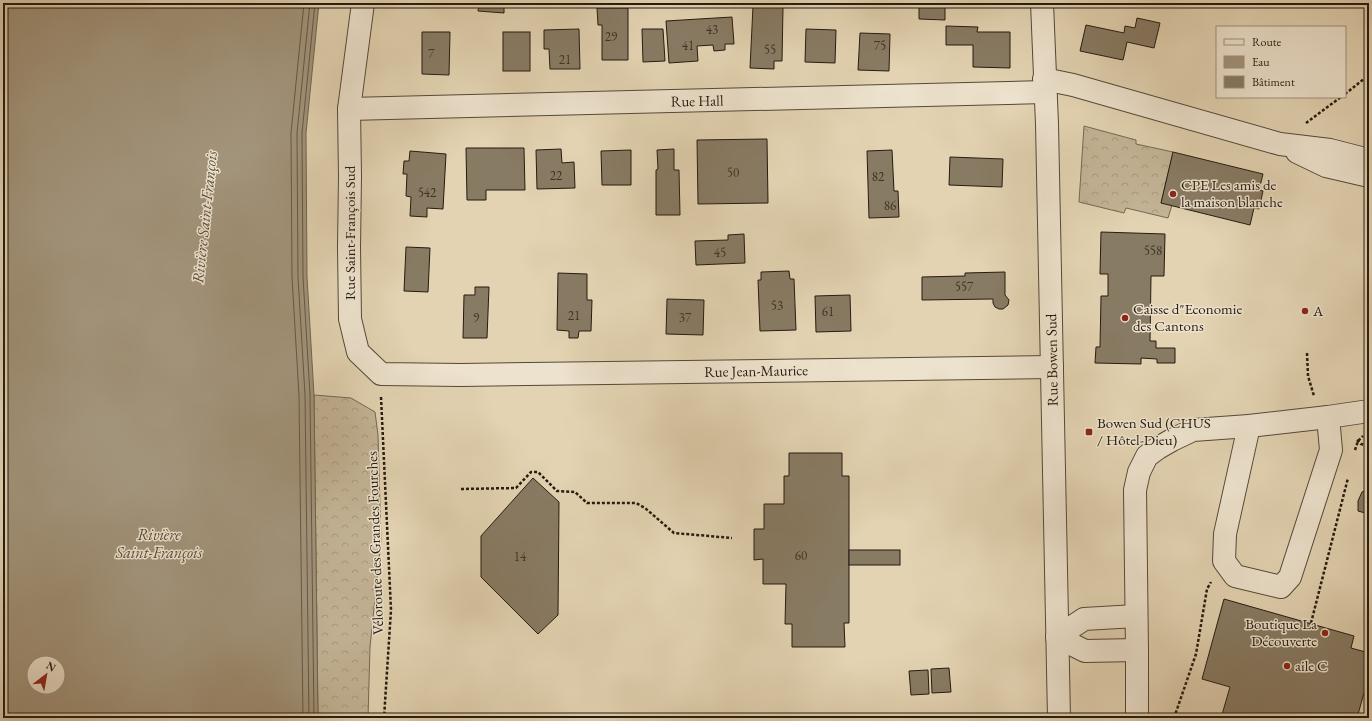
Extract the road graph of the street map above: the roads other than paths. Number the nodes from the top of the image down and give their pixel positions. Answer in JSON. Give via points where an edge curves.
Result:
{"nodes":[{"id":1,"x":363,"y":3,"type":"edge"},
{"id":2,"x":1042,"y":3,"type":"edge"},
{"id":3,"x":1045,"y":85,"type":"junction"},
{"id":4,"x":349,"y":109,"type":"junction"},
{"id":5,"x":1280,"y":144,"type":"junction"},
{"id":6,"x":1369,"y":160,"type":"edge"},
{"id":7,"x":1369,"y":176,"type":"edge"},
{"id":8,"x":1052,"y":367,"type":"junction"},
{"id":9,"x":461,"y":375,"type":"joint"},
{"id":10,"x":1369,"y":410,"type":"edge"},
{"id":11,"x":1328,"y":417,"type":"junction"},
{"id":12,"x":1249,"y":426,"type":"junction"},
{"id":13,"x":1136,"y":616,"type":"junction"},
{"id":14,"x":1057,"y":637,"type":"junction"},
{"id":15,"x":1136,"y":650,"type":"junction"},
{"id":16,"x":1059,"y":718,"type":"edge"},
{"id":17,"x":1137,"y":718,"type":"edge"}],
"edges":[{"from":1,"to":4,"type":"street","name":"Rue Saint-François Sud"},
{"from":2,"to":3,"type":"street","name":"Rue Bowen Sud"},
{"from":3,"to":4,"type":"street","name":"Rue Hall"},
{"from":3,"to":5,"type":"street","name":"Rue Hall","via":[[1073,85]]},
{"from":3,"to":8,"type":"street","name":"Rue Bowen Sud"},
{"from":4,"to":9,"type":"street","name":"Rue Saint-François Sud","via":[[350,319],[358,352],[381,374]]},
{"from":5,"to":6,"type":"street","via":[[1330,150]]},
{"from":5,"to":7,"type":"street","via":[[1326,166]]},
{"from":8,"to":9,"type":"street","name":"Rue Jean-Maurice"},
{"from":8,"to":14,"type":"street","name":"Rue Bowen Sud"},
{"from":10,"to":11,"type":"street"},
{"from":11,"to":12,"type":"street"},
{"from":11,"to":12,"type":"street","via":[[1331,450],[1290,578],[1281,586],[1235,576],[1224,561],[1225,534]]},
{"from":12,"to":13,"type":"street","via":[[1193,430],[1147,456],[1139,472],[1135,490]]},
{"from":13,"to":14,"type":"street","via":[[1084,619]]},
{"from":13,"to":15,"type":"street"},
{"from":14,"to":15,"type":"street","via":[[1085,651]]},
{"from":14,"to":16,"type":"street","name":"Rue Bowen Sud"},
{"from":15,"to":17,"type":"street"}]}
